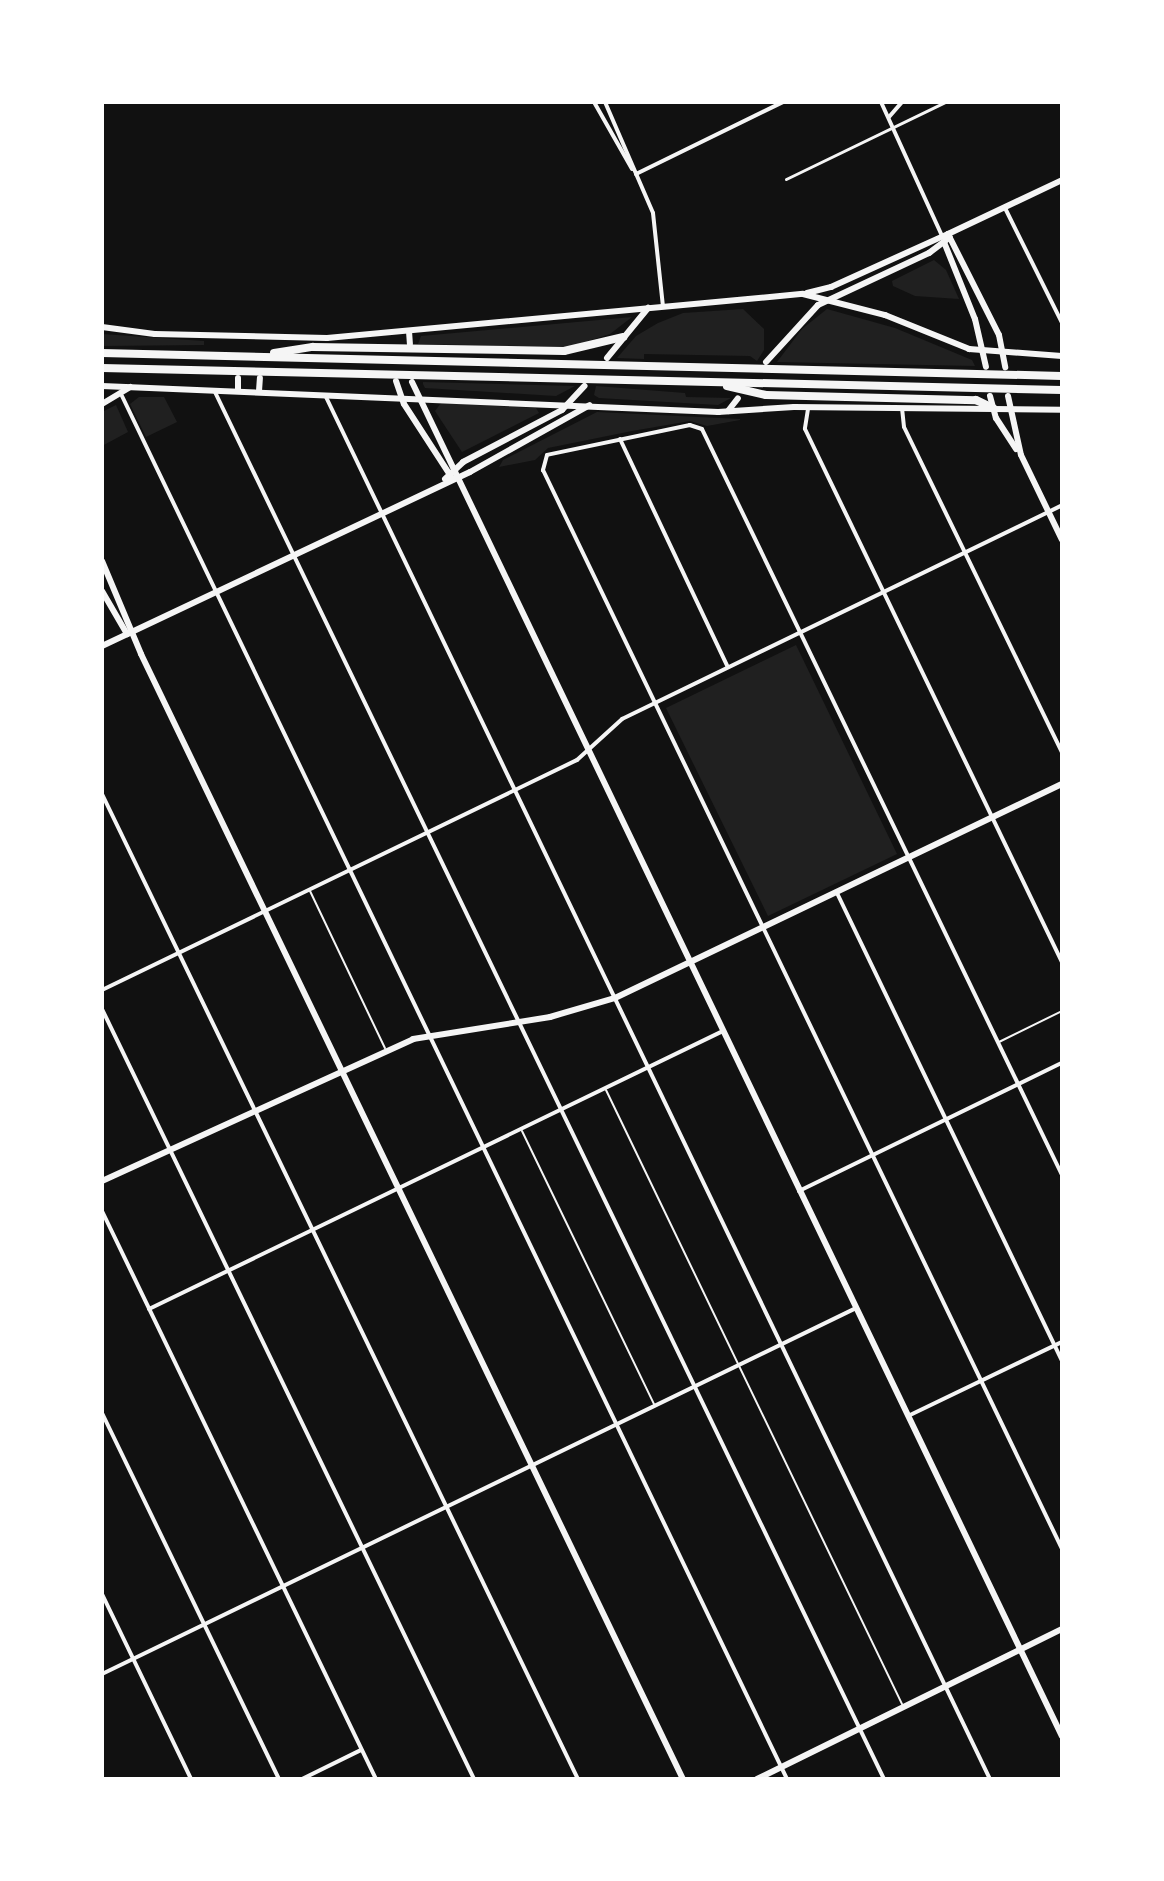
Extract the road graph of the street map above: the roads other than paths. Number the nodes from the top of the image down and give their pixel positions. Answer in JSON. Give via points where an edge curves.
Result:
{"nodes":[{"id":1,"x":594,"y":102,"type":"edge"},
{"id":2,"x":605,"y":102,"type":"edge"},
{"id":3,"x":783,"y":102,"type":"edge"},
{"id":4,"x":881,"y":102,"type":"edge"},
{"id":5,"x":902,"y":102,"type":"edge"},
{"id":6,"x":945,"y":102,"type":"edge"},
{"id":7,"x":889,"y":117,"type":"junction"},
{"id":8,"x":893,"y":127,"type":"junction"},
{"id":9,"x":636,"y":174,"type":"junction"},
{"id":10,"x":786,"y":179,"type":"dead end"},
{"id":11,"x":1062,"y":180,"type":"edge"},
{"id":12,"x":1005,"y":208,"type":"junction"},
{"id":13,"x":946,"y":237,"type":"junction"},
{"id":14,"x":803,"y":294,"type":"junction"},
{"id":15,"x":827,"y":300,"type":"junction"},
{"id":16,"x":663,"y":306,"type":"junction"},
{"id":17,"x":648,"y":308,"type":"junction"},
{"id":18,"x":1062,"y":323,"type":"edge"},
{"id":19,"x":103,"y":326,"type":"edge"},
{"id":20,"x":409,"y":331,"type":"junction"},
{"id":21,"x":392,"y":333,"type":"junction"},
{"id":22,"x":623,"y":337,"type":"junction"},
{"id":23,"x":396,"y":344,"type":"dead end"},
{"id":24,"x":410,"y":344,"type":"dead end"},
{"id":25,"x":984,"y":352,"type":"junction"},
{"id":26,"x":102,"y":353,"type":"edge"},
{"id":27,"x":1004,"y":353,"type":"junction"},
{"id":28,"x":1062,"y":356,"type":"edge"},
{"id":29,"x":251,"y":357,"type":"junction"},
{"id":30,"x":607,"y":358,"type":"dead end"},
{"id":31,"x":766,"y":362,"type":"dead end"},
{"id":32,"x":986,"y":367,"type":"dead end"},
{"id":33,"x":1005,"y":367,"type":"dead end"},
{"id":34,"x":102,"y":368,"type":"edge"},
{"id":35,"x":1062,"y":376,"type":"edge"},
{"id":36,"x":238,"y":378,"type":"dead end"},
{"id":37,"x":260,"y":378,"type":"dead end"},
{"id":38,"x":396,"y":381,"type":"dead end"},
{"id":39,"x":706,"y":381,"type":"junction"},
{"id":40,"x":412,"y":382,"type":"dead end"},
{"id":41,"x":102,"y":386,"type":"edge"},
{"id":42,"x":584,"y":386,"type":"dead end"},
{"id":43,"x":130,"y":387,"type":"junction"},
{"id":44,"x":214,"y":390,"type":"junction"},
{"id":45,"x":1062,"y":390,"type":"edge"},
{"id":46,"x":238,"y":391,"type":"junction"},
{"id":47,"x":259,"y":391,"type":"junction"},
{"id":48,"x":325,"y":393,"type":"junction"},
{"id":49,"x":400,"y":395,"type":"junction"},
{"id":50,"x":122,"y":396,"type":"junction"},
{"id":51,"x":417,"y":396,"type":"junction"},
{"id":52,"x":990,"y":396,"type":"dead end"},
{"id":53,"x":1008,"y":396,"type":"dead end"},
{"id":54,"x":738,"y":398,"type":"dead end"},
{"id":55,"x":102,"y":404,"type":"edge"},
{"id":56,"x":569,"y":404,"type":"junction"},
{"id":57,"x":590,"y":405,"type":"junction"},
{"id":58,"x":809,"y":407,"type":"junction"},
{"id":59,"x":902,"y":408,"type":"junction"},
{"id":60,"x":993,"y":408,"type":"junction"},
{"id":61,"x":1009,"y":409,"type":"junction"},
{"id":62,"x":1062,"y":410,"type":"edge"},
{"id":63,"x":728,"y":411,"type":"junction"},
{"id":64,"x":620,"y":439,"type":"junction"},
{"id":65,"x":1021,"y":455,"type":"junction"},
{"id":66,"x":454,"y":475,"type":"junction"},
{"id":67,"x":1062,"y":505,"type":"edge"},
{"id":68,"x":380,"y":512,"type":"junction"},
{"id":69,"x":1048,"y":512,"type":"junction"},
{"id":70,"x":1062,"y":540,"type":"edge"},
{"id":71,"x":965,"y":552,"type":"junction"},
{"id":72,"x":293,"y":554,"type":"junction"},
{"id":73,"x":102,"y":561,"type":"edge"},
{"id":74,"x":102,"y":591,"type":"edge"},
{"id":75,"x":213,"y":592,"type":"junction"},
{"id":76,"x":883,"y":592,"type":"junction"},
{"id":77,"x":129,"y":632,"type":"junction"},
{"id":78,"x":800,"y":632,"type":"junction"},
{"id":79,"x":102,"y":646,"type":"edge"},
{"id":80,"x":728,"y":667,"type":"junction"},
{"id":81,"x":654,"y":703,"type":"junction"},
{"id":82,"x":587,"y":749,"type":"junction"},
{"id":83,"x":1062,"y":753,"type":"edge"},
{"id":84,"x":1062,"y":784,"type":"edge"},
{"id":85,"x":515,"y":791,"type":"junction"},
{"id":86,"x":102,"y":794,"type":"edge"},
{"id":87,"x":993,"y":818,"type":"junction"},
{"id":88,"x":428,"y":833,"type":"junction"},
{"id":89,"x":909,"y":858,"type":"junction"},
{"id":90,"x":348,"y":872,"type":"junction"},
{"id":91,"x":310,"y":890,"type":"junction"},
{"id":92,"x":837,"y":893,"type":"junction"},
{"id":93,"x":264,"y":912,"type":"junction"},
{"id":94,"x":764,"y":929,"type":"junction"},
{"id":95,"x":179,"y":953,"type":"junction"},
{"id":96,"x":1062,"y":962,"type":"edge"},
{"id":97,"x":690,"y":964,"type":"junction"},
{"id":98,"x":102,"y":990,"type":"edge"},
{"id":99,"x":615,"y":998,"type":"junction"},
{"id":100,"x":102,"y":1009,"type":"edge"},
{"id":101,"x":1062,"y":1011,"type":"edge"},
{"id":102,"x":519,"y":1022,"type":"junction"},
{"id":103,"x":723,"y":1031,"type":"junction"},
{"id":104,"x":428,"y":1036,"type":"junction"},
{"id":105,"x":998,"y":1043,"type":"junction"},
{"id":106,"x":386,"y":1050,"type":"junction"},
{"id":107,"x":1062,"y":1063,"type":"edge"},
{"id":108,"x":340,"y":1068,"type":"junction"},
{"id":109,"x":648,"y":1068,"type":"junction"},
{"id":110,"x":1018,"y":1084,"type":"junction"},
{"id":111,"x":605,"y":1089,"type":"junction"},
{"id":112,"x":254,"y":1110,"type":"junction"},
{"id":113,"x":561,"y":1110,"type":"junction"},
{"id":114,"x":945,"y":1121,"type":"junction"},
{"id":115,"x":521,"y":1129,"type":"junction"},
{"id":116,"x":482,"y":1149,"type":"junction"},
{"id":117,"x":170,"y":1150,"type":"junction"},
{"id":118,"x":873,"y":1156,"type":"junction"},
{"id":119,"x":1062,"y":1175,"type":"edge"},
{"id":120,"x":102,"y":1181,"type":"edge"},
{"id":121,"x":398,"y":1189,"type":"junction"},
{"id":122,"x":799,"y":1191,"type":"junction"},
{"id":123,"x":102,"y":1211,"type":"edge"},
{"id":124,"x":312,"y":1231,"type":"junction"},
{"id":125,"x":229,"y":1271,"type":"junction"},
{"id":126,"x":856,"y":1308,"type":"junction"},
{"id":127,"x":149,"y":1309,"type":"junction"},
{"id":128,"x":1062,"y":1342,"type":"edge"},
{"id":129,"x":782,"y":1346,"type":"junction"},
{"id":130,"x":1055,"y":1346,"type":"junction"},
{"id":131,"x":1062,"y":1361,"type":"edge"},
{"id":132,"x":739,"y":1367,"type":"junction"},
{"id":133,"x":981,"y":1381,"type":"junction"},
{"id":134,"x":695,"y":1388,"type":"junction"},
{"id":135,"x":655,"y":1407,"type":"junction"},
{"id":136,"x":102,"y":1413,"type":"edge"},
{"id":137,"x":908,"y":1416,"type":"junction"},
{"id":138,"x":615,"y":1426,"type":"junction"},
{"id":139,"x":532,"y":1466,"type":"junction"},
{"id":140,"x":446,"y":1507,"type":"junction"},
{"id":141,"x":362,"y":1548,"type":"junction"},
{"id":142,"x":1062,"y":1549,"type":"edge"},
{"id":143,"x":283,"y":1586,"type":"junction"},
{"id":144,"x":102,"y":1594,"type":"edge"},
{"id":145,"x":204,"y":1624,"type":"junction"},
{"id":146,"x":1062,"y":1629,"type":"edge"},
{"id":147,"x":1021,"y":1650,"type":"junction"},
{"id":148,"x":133,"y":1659,"type":"junction"},
{"id":149,"x":102,"y":1674,"type":"edge"},
{"id":150,"x":947,"y":1688,"type":"junction"},
{"id":151,"x":904,"y":1709,"type":"junction"},
{"id":152,"x":860,"y":1730,"type":"junction"},
{"id":153,"x":1062,"y":1736,"type":"edge"},
{"id":154,"x":362,"y":1749,"type":"junction"},
{"id":155,"x":781,"y":1767,"type":"junction"},
{"id":156,"x":191,"y":1779,"type":"edge"},
{"id":157,"x":279,"y":1779,"type":"edge"},
{"id":158,"x":302,"y":1779,"type":"edge"},
{"id":159,"x":376,"y":1779,"type":"edge"},
{"id":160,"x":474,"y":1779,"type":"edge"},
{"id":161,"x":578,"y":1779,"type":"edge"},
{"id":162,"x":683,"y":1779,"type":"edge"},
{"id":163,"x":757,"y":1779,"type":"edge"},
{"id":164,"x":787,"y":1779,"type":"edge"},
{"id":165,"x":884,"y":1779,"type":"edge"},
{"id":166,"x":990,"y":1779,"type":"edge"}],
"edges":[{"from":1,"to":9,"type":"street"},
{"from":2,"to":9,"type":"street"},
{"from":3,"to":9,"type":"street"},
{"from":4,"to":7,"type":"street"},
{"from":5,"to":7,"type":"street"},
{"from":6,"to":8,"type":"street"},
{"from":7,"to":8,"type":"street"},
{"from":8,"to":10,"type":"street"},
{"from":8,"to":13,"type":"street"},
{"from":9,"to":16,"type":"street","via":[[654,218]]},
{"from":11,"to":12,"type":"main road"},
{"from":12,"to":13,"type":"main road"},
{"from":12,"to":18,"type":"street"},
{"from":13,"to":14,"type":"main road"},
{"from":13,"to":15,"type":"main road"},
{"from":13,"to":25,"type":"main road"},
{"from":13,"to":27,"type":"main road","via":[[979,290]]},
{"from":14,"to":15,"type":"main road"},
{"from":14,"to":16,"type":"main road"},
{"from":15,"to":25,"type":"main road"},
{"from":15,"to":31,"type":"main road","via":[[805,315]]},
{"from":16,"to":17,"type":"main road"},
{"from":17,"to":20,"type":"main road"},
{"from":17,"to":22,"type":"main road"},
{"from":19,"to":21,"type":"main road","via":[[241,338]]},
{"from":20,"to":21,"type":"main road"},
{"from":20,"to":24,"type":"main road"},
{"from":21,"to":23,"type":"main road"},
{"from":22,"to":29,"type":"highway","via":[[564,351],[313,347]]},
{"from":22,"to":30,"type":"main road"},
{"from":25,"to":27,"type":"main road"},
{"from":25,"to":32,"type":"main road"},
{"from":26,"to":29,"type":"highway"},
{"from":27,"to":28,"type":"main road"},
{"from":27,"to":33,"type":"main road"},
{"from":29,"to":35,"type":"highway"},
{"from":34,"to":39,"type":"highway"},
{"from":36,"to":46,"type":"main road"},
{"from":37,"to":47,"type":"main road"},
{"from":38,"to":49,"type":"main road"},
{"from":39,"to":45,"type":"highway"},
{"from":39,"to":60,"type":"highway","via":[[766,395],[976,400]]},
{"from":40,"to":51,"type":"main road"},
{"from":41,"to":43,"type":"main road"},
{"from":42,"to":56,"type":"main road"},
{"from":43,"to":44,"type":"main road"},
{"from":43,"to":50,"type":"main road"},
{"from":44,"to":46,"type":"main road"},
{"from":44,"to":72,"type":"street"},
{"from":46,"to":47,"type":"main road"},
{"from":47,"to":48,"type":"main road"},
{"from":48,"to":49,"type":"main road"},
{"from":48,"to":68,"type":"street"},
{"from":49,"to":51,"type":"main road"},
{"from":49,"to":66,"type":"main road"},
{"from":50,"to":55,"type":"main road"},
{"from":50,"to":75,"type":"street"},
{"from":51,"to":56,"type":"main road"},
{"from":51,"to":66,"type":"main road"},
{"from":52,"to":60,"type":"main road"},
{"from":53,"to":61,"type":"main road"},
{"from":54,"to":63,"type":"main road"},
{"from":56,"to":57,"type":"main road"},
{"from":56,"to":66,"type":"main road"},
{"from":57,"to":63,"type":"main road"},
{"from":57,"to":66,"type":"main road"},
{"from":58,"to":59,"type":"main road"},
{"from":58,"to":63,"type":"main road"},
{"from":58,"to":76,"type":"street","via":[[805,429]]},
{"from":59,"to":60,"type":"main road"},
{"from":59,"to":71,"type":"street","via":[[904,427]]},
{"from":60,"to":61,"type":"main road"},
{"from":60,"to":65,"type":"main road"},
{"from":61,"to":62,"type":"main road"},
{"from":61,"to":65,"type":"main road"},
{"from":64,"to":78,"type":"street","via":[[690,425],[702,429]]},
{"from":64,"to":80,"type":"street"},
{"from":64,"to":81,"type":"street","via":[[552,453],[542,462]]},
{"from":65,"to":69,"type":"main road"},
{"from":66,"to":68,"type":"main road"},
{"from":66,"to":82,"type":"main road"},
{"from":67,"to":69,"type":"street"},
{"from":68,"to":72,"type":"main road"},
{"from":68,"to":85,"type":"street"},
{"from":69,"to":70,"type":"main road"},
{"from":69,"to":71,"type":"street"},
{"from":71,"to":76,"type":"street"},
{"from":71,"to":83,"type":"street"},
{"from":72,"to":75,"type":"main road"},
{"from":72,"to":88,"type":"street"},
{"from":73,"to":77,"type":"main road"},
{"from":74,"to":77,"type":"main road"},
{"from":75,"to":77,"type":"main road"},
{"from":75,"to":90,"type":"street"},
{"from":76,"to":78,"type":"street"},
{"from":76,"to":87,"type":"street"},
{"from":77,"to":79,"type":"main road"},
{"from":77,"to":93,"type":"main road"},
{"from":78,"to":80,"type":"street"},
{"from":78,"to":89,"type":"street"},
{"from":80,"to":81,"type":"street"},
{"from":81,"to":82,"type":"street","via":[[612,726]]},
{"from":81,"to":94,"type":"street"},
{"from":82,"to":85,"type":"street","via":[[581,759]]},
{"from":82,"to":97,"type":"main road"},
{"from":84,"to":87,"type":"main road"},
{"from":85,"to":88,"type":"street"},
{"from":85,"to":99,"type":"street"},
{"from":86,"to":95,"type":"street"},
{"from":87,"to":89,"type":"main road"},
{"from":87,"to":96,"type":"street"},
{"from":88,"to":90,"type":"street"},
{"from":88,"to":102,"type":"street"},
{"from":89,"to":92,"type":"main road"},
{"from":89,"to":105,"type":"street"},
{"from":90,"to":91,"type":"street"},
{"from":90,"to":104,"type":"street"},
{"from":91,"to":93,"type":"street"},
{"from":91,"to":106,"type":"lane"},
{"from":92,"to":94,"type":"main road"},
{"from":92,"to":114,"type":"street"},
{"from":93,"to":95,"type":"street"},
{"from":93,"to":108,"type":"main road"},
{"from":94,"to":97,"type":"main road"},
{"from":94,"to":118,"type":"street"},
{"from":95,"to":98,"type":"street"},
{"from":95,"to":112,"type":"street"},
{"from":97,"to":99,"type":"main road"},
{"from":97,"to":103,"type":"main road"},
{"from":99,"to":102,"type":"main road"},
{"from":99,"to":109,"type":"street"},
{"from":100,"to":117,"type":"street"},
{"from":101,"to":105,"type":"lane"},
{"from":102,"to":104,"type":"main road"},
{"from":102,"to":113,"type":"street"},
{"from":103,"to":109,"type":"street"},
{"from":103,"to":122,"type":"main road"},
{"from":104,"to":106,"type":"main road"},
{"from":104,"to":116,"type":"street"},
{"from":105,"to":110,"type":"street"},
{"from":106,"to":108,"type":"main road"},
{"from":107,"to":110,"type":"street"},
{"from":108,"to":112,"type":"main road"},
{"from":108,"to":121,"type":"main road"},
{"from":109,"to":111,"type":"street"},
{"from":109,"to":129,"type":"street"},
{"from":110,"to":114,"type":"street"},
{"from":110,"to":119,"type":"street"},
{"from":111,"to":113,"type":"street"},
{"from":111,"to":132,"type":"lane"},
{"from":112,"to":117,"type":"main road"},
{"from":112,"to":124,"type":"street"},
{"from":113,"to":115,"type":"street"},
{"from":113,"to":134,"type":"street"},
{"from":114,"to":118,"type":"street"},
{"from":114,"to":130,"type":"street"},
{"from":115,"to":116,"type":"street"},
{"from":115,"to":135,"type":"lane"},
{"from":116,"to":121,"type":"street"},
{"from":116,"to":138,"type":"street"},
{"from":117,"to":120,"type":"main road"},
{"from":117,"to":125,"type":"street"},
{"from":118,"to":122,"type":"street"},
{"from":118,"to":133,"type":"street"},
{"from":121,"to":124,"type":"street"},
{"from":121,"to":139,"type":"main road"},
{"from":122,"to":126,"type":"main road"},
{"from":123,"to":127,"type":"street"},
{"from":124,"to":125,"type":"street"},
{"from":124,"to":140,"type":"street"},
{"from":125,"to":127,"type":"street"},
{"from":125,"to":141,"type":"street"},
{"from":126,"to":129,"type":"street"},
{"from":126,"to":137,"type":"main road"},
{"from":127,"to":143,"type":"street"},
{"from":128,"to":130,"type":"street"},
{"from":129,"to":132,"type":"street"},
{"from":129,"to":150,"type":"street"},
{"from":130,"to":131,"type":"street"},
{"from":130,"to":133,"type":"street"},
{"from":132,"to":134,"type":"street"},
{"from":132,"to":151,"type":"lane"},
{"from":133,"to":137,"type":"street"},
{"from":133,"to":142,"type":"street"},
{"from":134,"to":135,"type":"street"},
{"from":134,"to":152,"type":"street"},
{"from":135,"to":138,"type":"street"},
{"from":136,"to":145,"type":"street"},
{"from":137,"to":147,"type":"main road"},
{"from":138,"to":139,"type":"street"},
{"from":138,"to":155,"type":"street"},
{"from":139,"to":140,"type":"street"},
{"from":139,"to":162,"type":"main road"},
{"from":140,"to":141,"type":"street"},
{"from":140,"to":161,"type":"street"},
{"from":141,"to":143,"type":"street"},
{"from":141,"to":160,"type":"street"},
{"from":143,"to":145,"type":"street"},
{"from":143,"to":154,"type":"street"},
{"from":144,"to":148,"type":"street"},
{"from":145,"to":148,"type":"street"},
{"from":145,"to":157,"type":"street"},
{"from":146,"to":147,"type":"main road"},
{"from":147,"to":150,"type":"main road"},
{"from":147,"to":153,"type":"main road"},
{"from":148,"to":149,"type":"street"},
{"from":148,"to":156,"type":"street"},
{"from":150,"to":151,"type":"main road"},
{"from":150,"to":166,"type":"street"},
{"from":151,"to":152,"type":"main road"},
{"from":152,"to":155,"type":"main road"},
{"from":152,"to":165,"type":"street"},
{"from":154,"to":158,"type":"street"},
{"from":154,"to":159,"type":"street"},
{"from":155,"to":163,"type":"main road"},
{"from":155,"to":164,"type":"street"}]}
